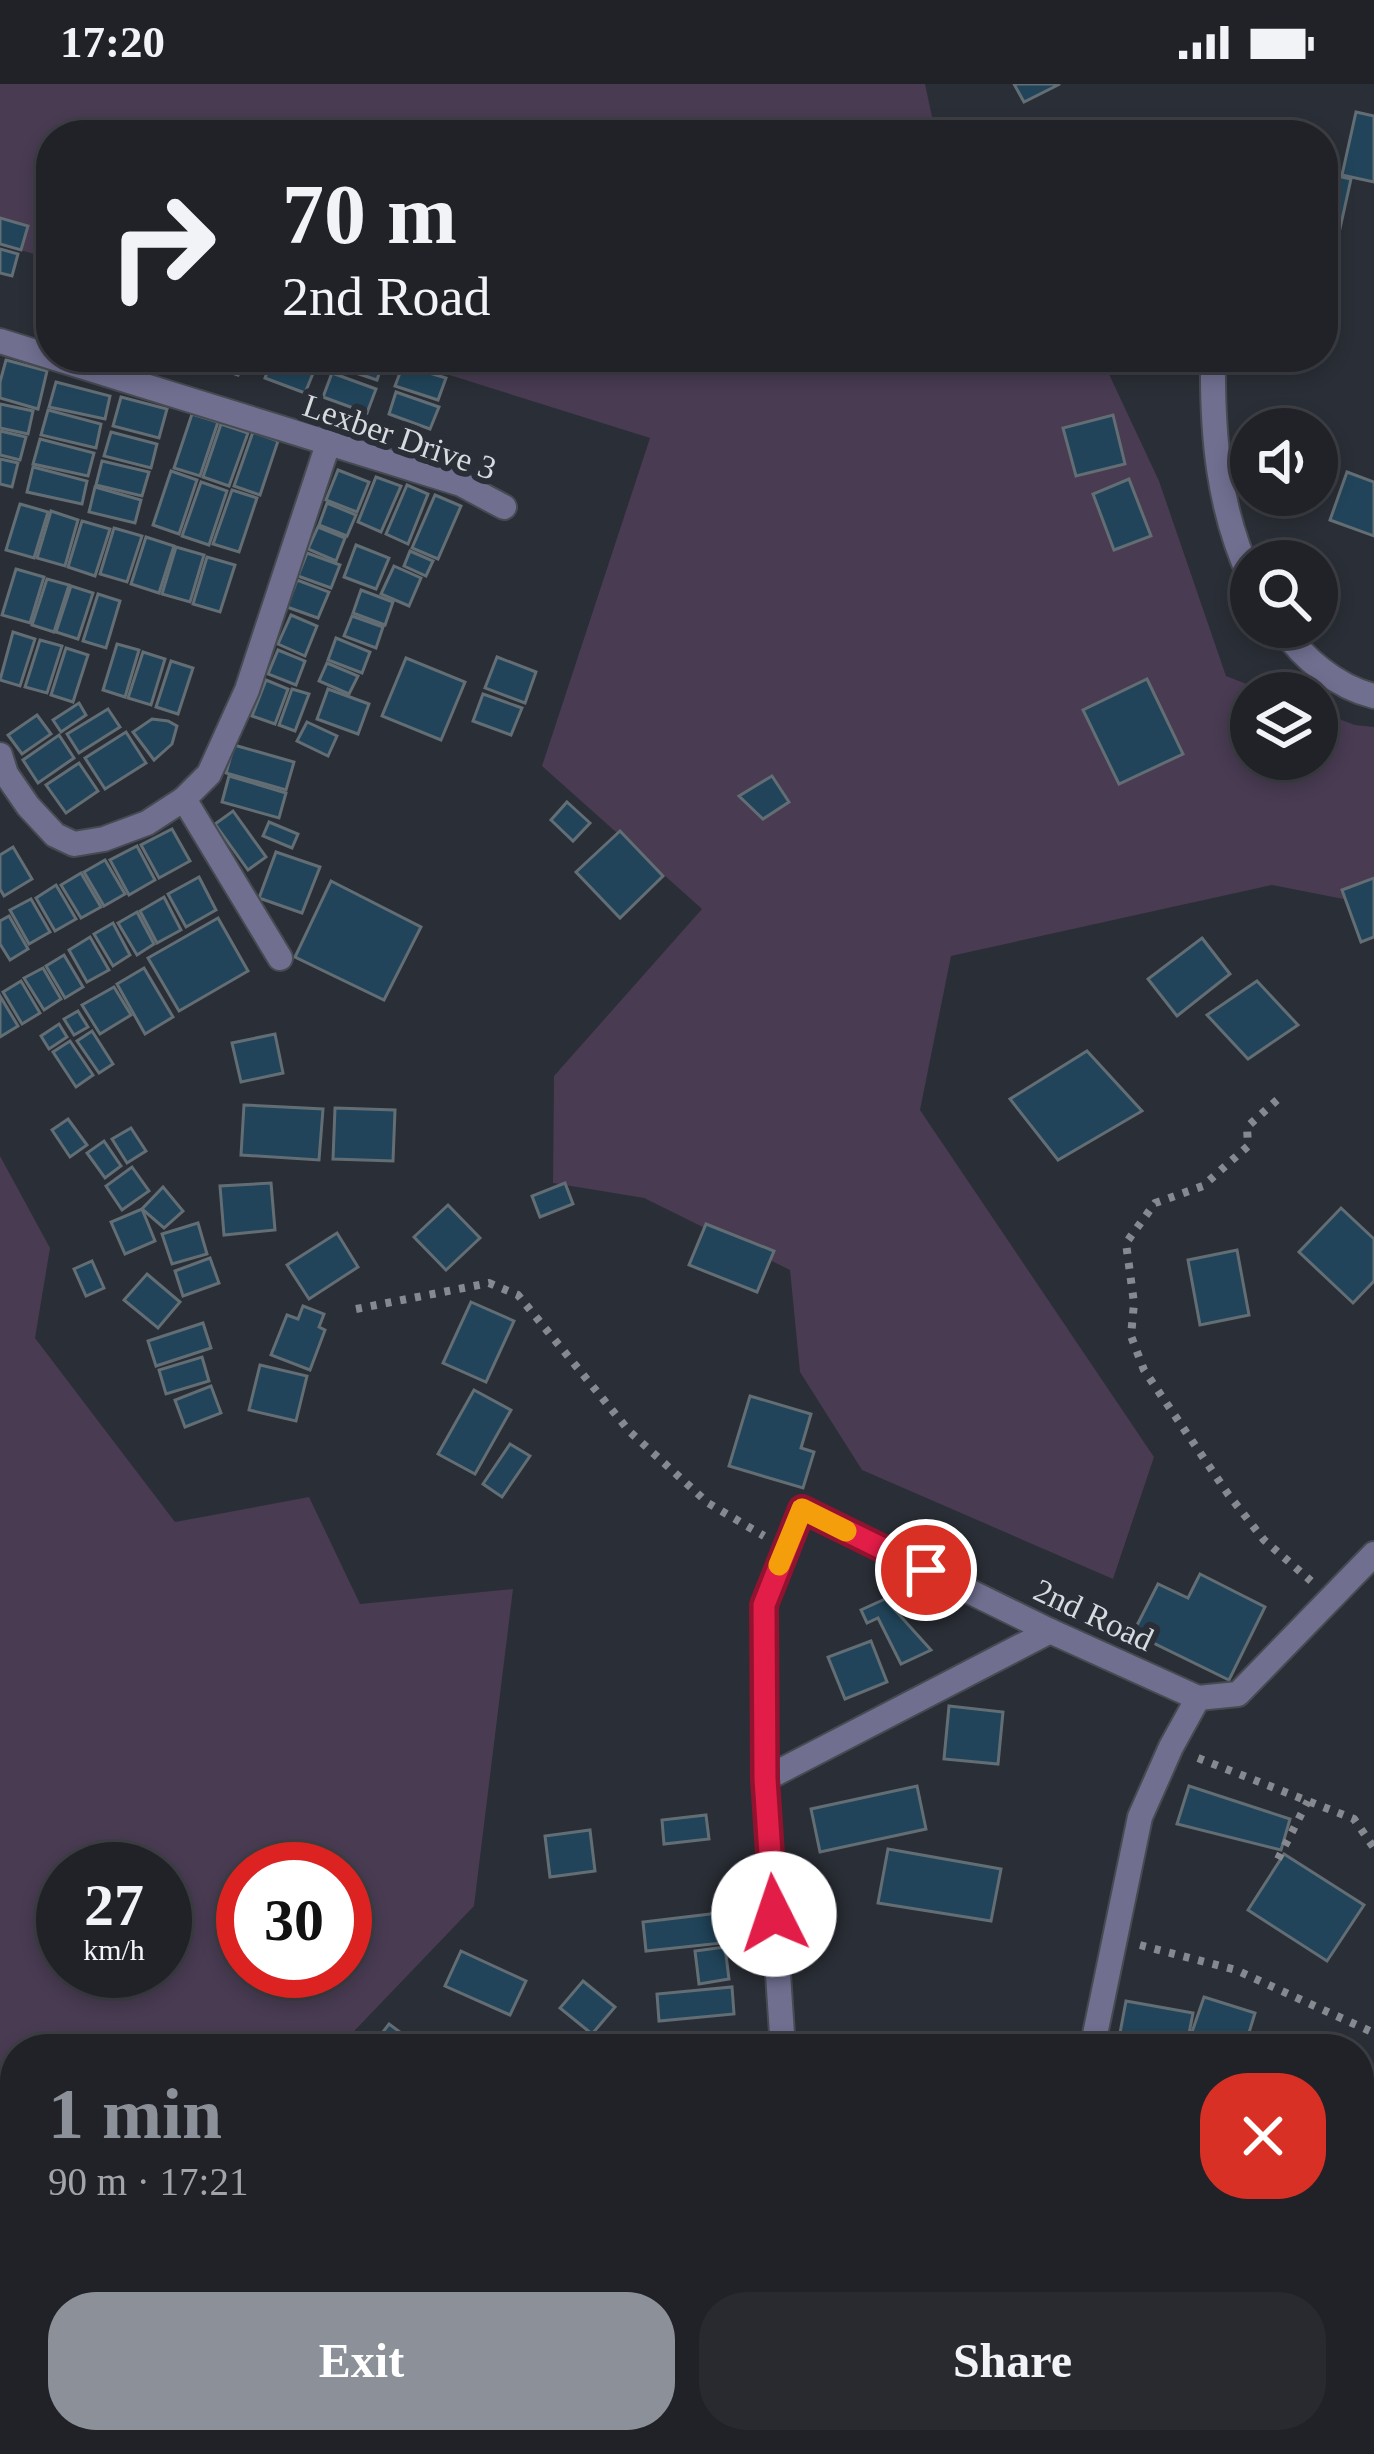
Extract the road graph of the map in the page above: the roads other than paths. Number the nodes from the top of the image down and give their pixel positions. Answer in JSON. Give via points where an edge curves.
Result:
{"nodes":[{"id":1,"x":0,"y":341,"type":"edge"},
{"id":2,"x":36,"y":352,"type":"edge"},
{"id":3,"x":99,"y":372,"type":"edge"},
{"id":4,"x":1213,"y":372,"type":"edge"},
{"id":5,"x":328,"y":444,"type":"junction"},
{"id":6,"x":504,"y":507,"type":"dead end"},
{"id":7,"x":1236,"y":540,"type":"edge"},
{"id":8,"x":1300,"y":648,"type":"edge"},
{"id":9,"x":1374,"y":696,"type":"edge"},
{"id":10,"x":0,"y":755,"type":"edge"},
{"id":11,"x":184,"y":799,"type":"junction"},
{"id":12,"x":280,"y":958,"type":"dead end"},
{"id":13,"x":1374,"y":1553,"type":"edge"},
{"id":14,"x":1050,"y":1631,"type":"junction"},
{"id":15,"x":1198,"y":1698,"type":"junction"},
{"id":16,"x":765,"y":1779,"type":"junction"},
{"id":17,"x":782,"y":2034,"type":"edge"},
{"id":18,"x":1095,"y":2034,"type":"edge"}],
"edges":[{"from":1,"to":2,"type":"street","name":"Lexber Drive 3"},
{"from":3,"to":5,"type":"street","name":"Lexber Drive 3"},
{"from":4,"to":7,"type":"street","via":[[1220,485]]},
{"from":5,"to":6,"type":"street","name":"Lexber Drive 3","via":[[460,484]]},
{"from":5,"to":11,"type":"street","via":[[247,691],[209,774]]},
{"from":8,"to":9,"type":"street","via":[[1338,681]]},
{"from":10,"to":11,"type":"street","via":[[28,806],[74,844],[147,823]]},
{"from":11,"to":12,"type":"street"},
{"from":13,"to":15,"type":"street","via":[[1238,1694]]},
{"from":14,"to":15,"type":"street","name":"2nd Road"},
{"from":14,"to":16,"type":"street"},
{"from":14,"to":16,"type":"street","name":"2nd Road","via":[[802,1509],[764,1605]]},
{"from":15,"to":18,"type":"street","via":[[1139,1817]]},
{"from":16,"to":17,"type":"street","name":"2nd Road"}]}
